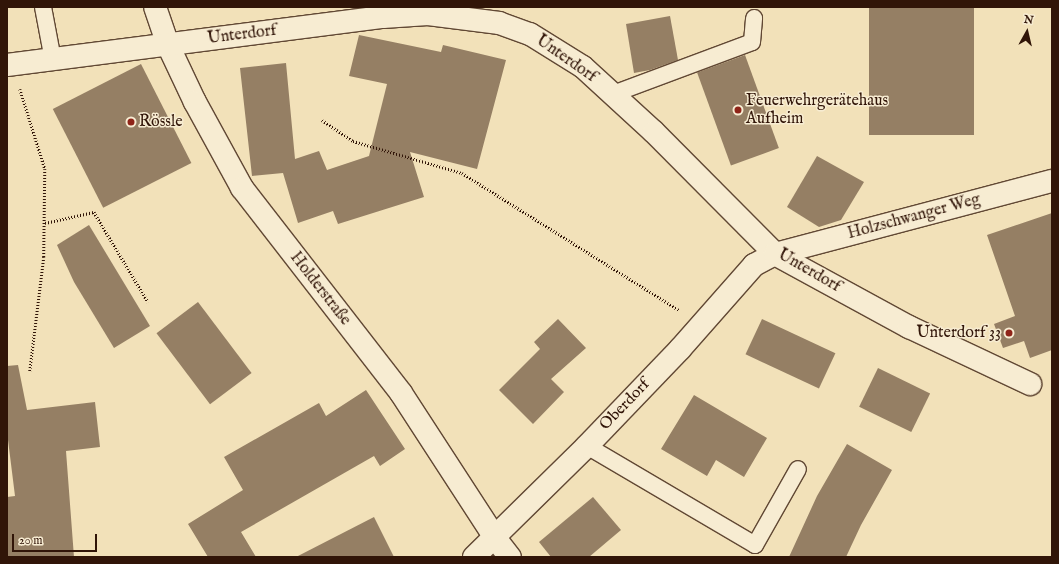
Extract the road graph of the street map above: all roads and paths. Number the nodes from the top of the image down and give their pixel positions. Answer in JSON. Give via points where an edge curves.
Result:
{"nodes":[{"id":1,"x":42,"y":7,"type":"edge"},
{"id":2,"x":155,"y":7,"type":"edge"},
{"id":3,"x":754,"y":18,"type":"dead end"},
{"id":4,"x":168,"y":45,"type":"junction"},
{"id":5,"x":53,"y":60,"type":"junction"},
{"id":6,"x":9,"y":64,"type":"edge"},
{"id":7,"x":613,"y":94,"type":"junction"},
{"id":8,"x":322,"y":120,"type":"dead end"},
{"id":9,"x":1052,"y":181,"type":"edge"},
{"id":10,"x":45,"y":223,"type":"junction"},
{"id":11,"x":775,"y":254,"type":"junction"},
{"id":12,"x":148,"y":302,"type":"dead end"},
{"id":13,"x":702,"y":324,"type":"junction"},
{"id":14,"x":30,"y":371,"type":"dead end"},
{"id":15,"x":1030,"y":384,"type":"dead end"},
{"id":16,"x":586,"y":446,"type":"junction"},
{"id":17,"x":798,"y":469,"type":"dead end"},
{"id":18,"x":494,"y":538,"type":"junction"},
{"id":19,"x":474,"y":557,"type":"edge"},
{"id":20,"x":510,"y":557,"type":"edge"}],
"edges":[{"from":1,"to":5,"type":"lane"},
{"from":2,"to":4,"type":"street","name":"Holderstraße"},
{"from":3,"to":7,"type":"lane","via":[[752,42]]},
{"from":4,"to":5,"type":"street","name":"Unterdorf"},
{"from":4,"to":7,"type":"street","name":"Unterdorf","via":[[428,14],[499,24],[530,34],[583,67]]},
{"from":4,"to":18,"type":"street","name":"Holderstraße","via":[[242,188],[401,393]]},
{"from":5,"to":6,"type":"street","name":"Unterdorf"},
{"from":6,"to":10,"type":"path","via":[[45,169]]},
{"from":7,"to":11,"type":"street","name":"Unterdorf"},
{"from":8,"to":13,"type":"path","via":[[353,141],[462,173]]},
{"from":9,"to":11,"type":"street","name":"Holzschwanger Weg"},
{"from":10,"to":12,"type":"path","via":[[94,212]]},
{"from":10,"to":14,"type":"path","via":[[44,258]]},
{"from":11,"to":13,"type":"street","name":"Oberdorf","via":[[754,265]]},
{"from":11,"to":15,"type":"street","name":"Unterdorf","via":[[909,327]]},
{"from":13,"to":16,"type":"street","name":"Oberdorf"},
{"from":16,"to":17,"type":"lane","via":[[755,545]]},
{"from":16,"to":18,"type":"street","name":"Oberdorf"},
{"from":18,"to":19,"type":"street","name":"Oberdorf"},
{"from":18,"to":20,"type":"street","name":"Holderstraße"}]}
